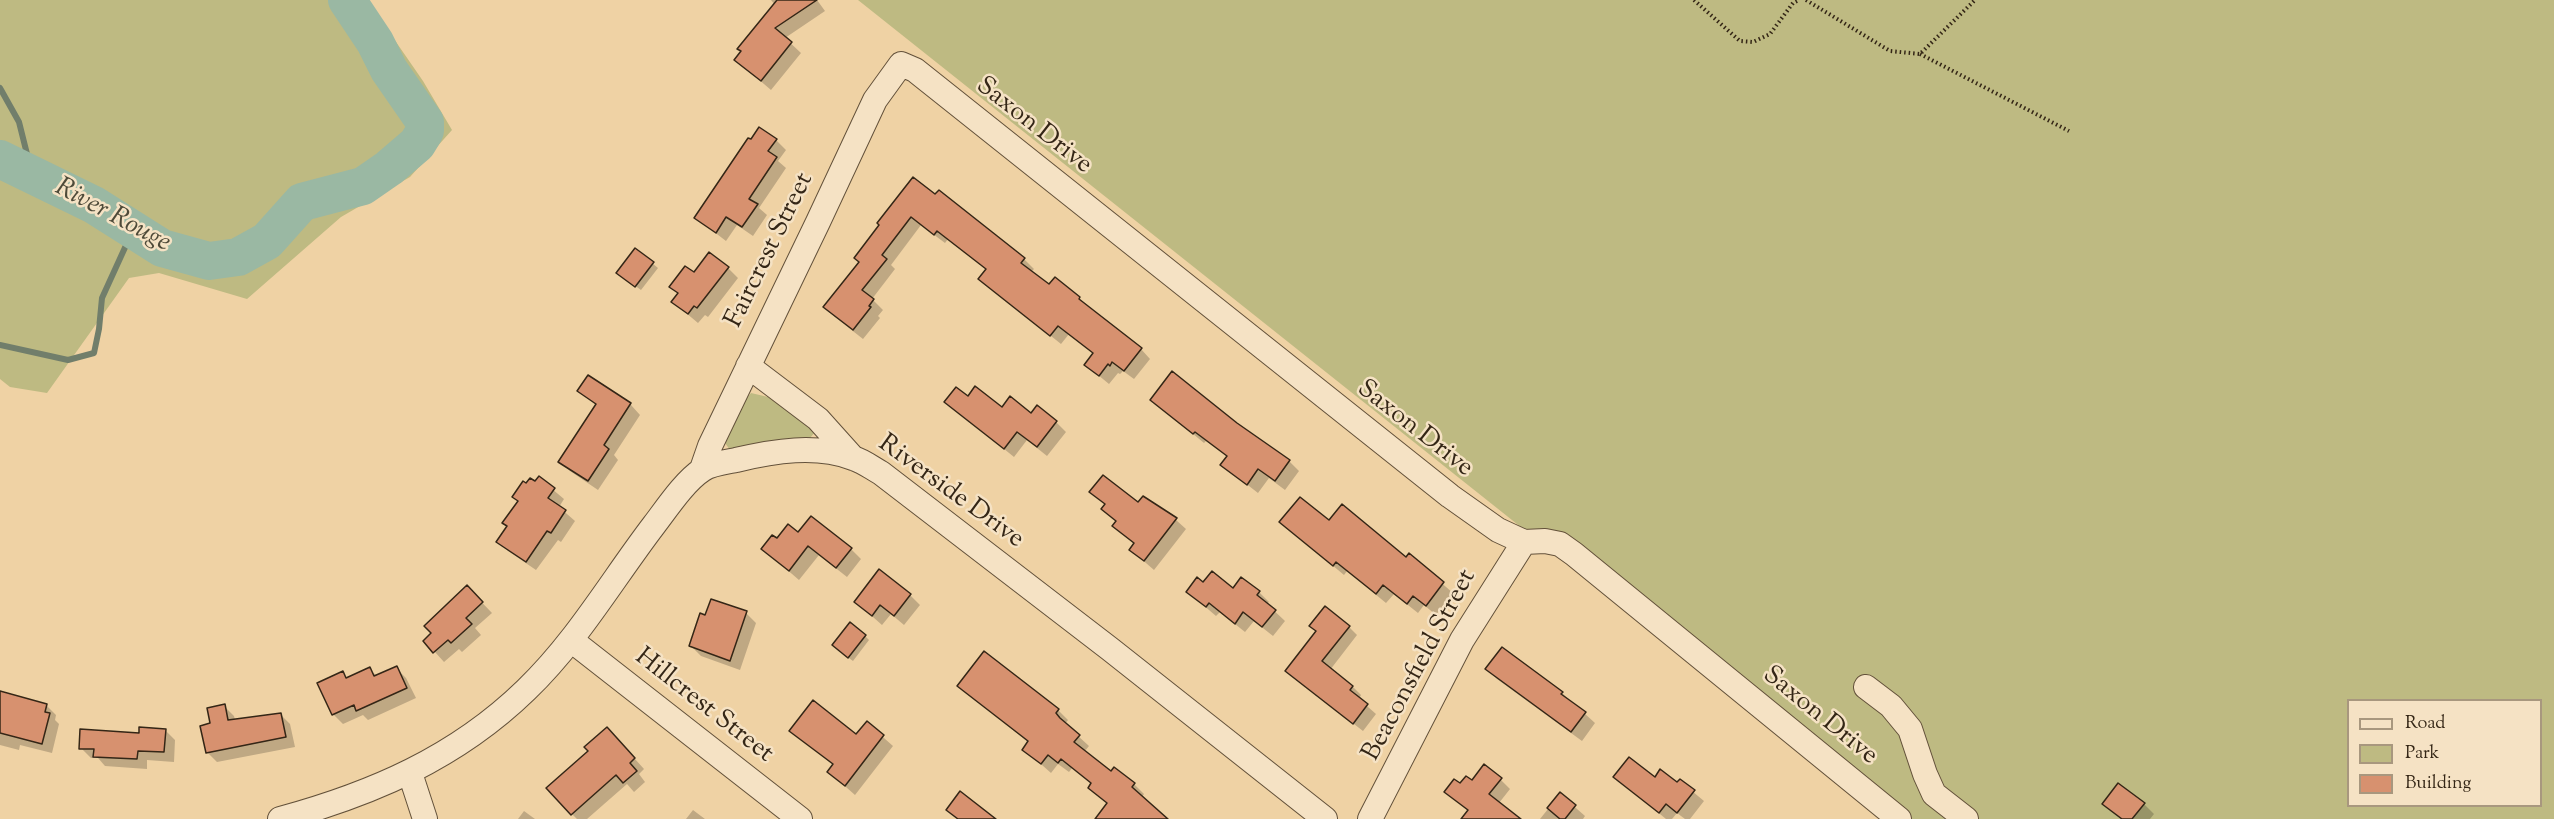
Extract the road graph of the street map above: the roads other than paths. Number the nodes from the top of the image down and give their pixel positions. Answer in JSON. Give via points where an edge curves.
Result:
{"nodes":[{"id":1,"x":901,"y":64,"type":"joint"},
{"id":2,"x":748,"y":366,"type":"junction"},
{"id":3,"x":853,"y":458,"type":"junction"},
{"id":4,"x":702,"y":469,"type":"junction"},
{"id":5,"x":1524,"y":542,"type":"junction"},
{"id":6,"x":571,"y":640,"type":"junction"},
{"id":7,"x":1866,"y":687,"type":"dead end"},
{"id":8,"x":410,"y":772,"type":"junction"},
{"id":9,"x":279,"y":819,"type":"edge"},
{"id":10,"x":425,"y":819,"type":"edge"},
{"id":11,"x":800,"y":819,"type":"edge"},
{"id":12,"x":1325,"y":819,"type":"edge"},
{"id":13,"x":1371,"y":819,"type":"edge"},
{"id":14,"x":1899,"y":819,"type":"edge"},
{"id":15,"x":1966,"y":819,"type":"edge"}],
"edges":[{"from":1,"to":2,"type":"street","name":"Faircrest Street","via":[[874,100]]},
{"from":1,"to":5,"type":"street","name":"Saxon Drive","via":[[915,70],[1027,158],[1449,495],[1497,530]]},
{"from":2,"to":3,"type":"street","via":[[818,419]]},
{"from":2,"to":4,"type":"street","name":"Faircrest Street"},
{"from":3,"to":4,"type":"street","name":"Riverside Drive","via":[[798,450],[761,454]]},
{"from":3,"to":12,"type":"street","name":"Riverside Drive","via":[[899,486]]},
{"from":4,"to":6,"type":"street","via":[[651,529]]},
{"from":5,"to":13,"type":"street","name":"Beaconsfield Street","via":[[1462,640]]},
{"from":5,"to":14,"type":"street","name":"Saxon Drive","via":[[1560,544],[1574,554]]},
{"from":6,"to":8,"type":"street","via":[[525,691],[495,716],[438,758]]},
{"from":6,"to":11,"type":"street","name":"Hillcrest Street"},
{"from":7,"to":15,"type":"street","via":[[1891,706],[1910,729],[1934,794]]},
{"from":8,"to":9,"type":"street","via":[[336,804]]},
{"from":8,"to":10,"type":"street"}]}
